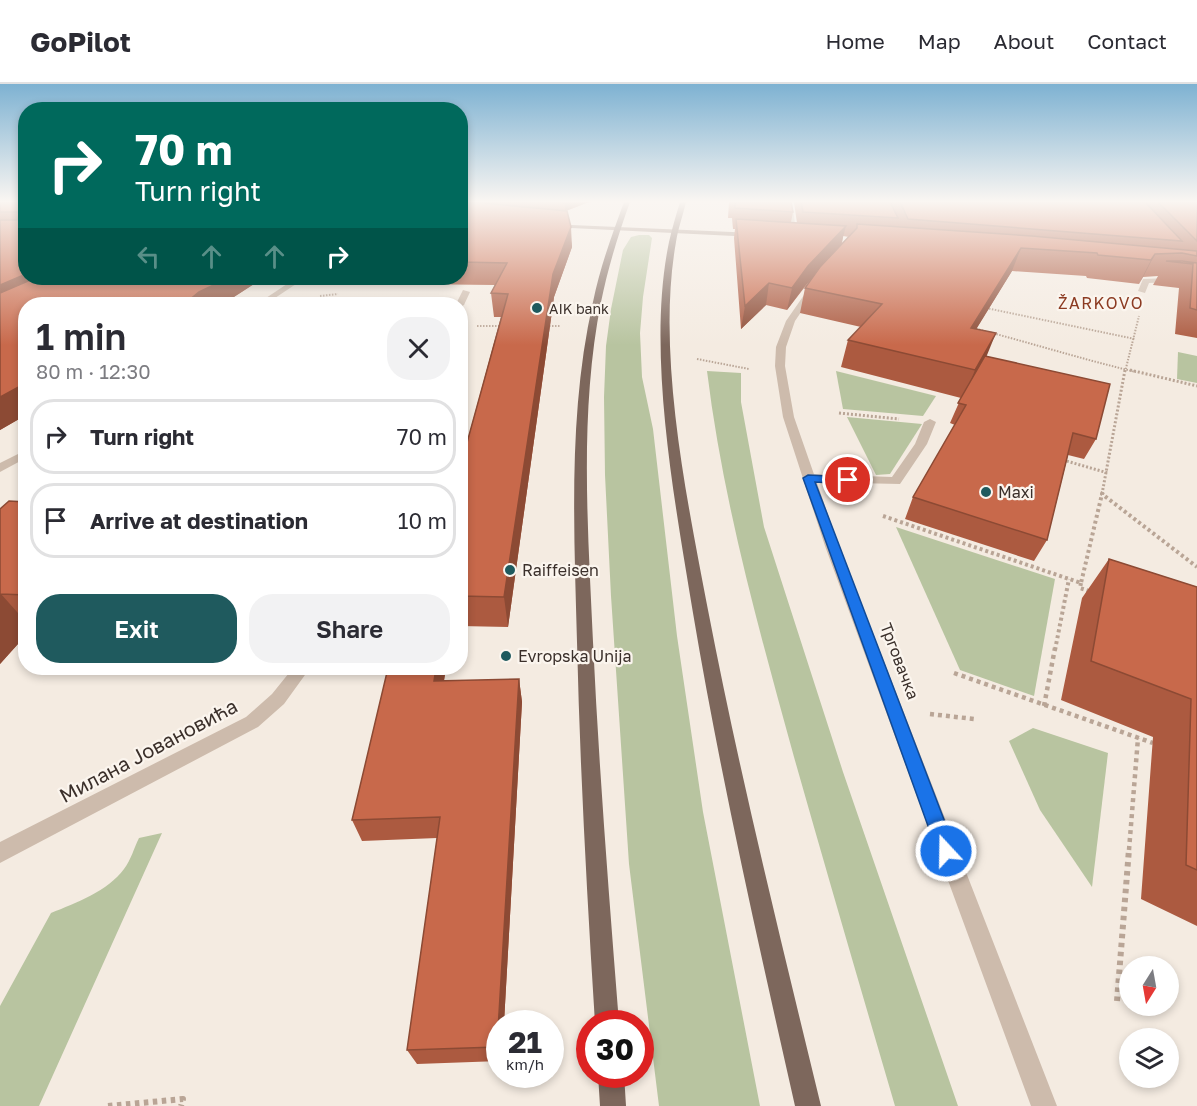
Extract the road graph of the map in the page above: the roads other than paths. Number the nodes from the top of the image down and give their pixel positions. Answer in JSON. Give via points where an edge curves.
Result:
{"nodes":[{"id":1,"x":609,"y":250,"type":"edge"},
{"id":2,"x":672,"y":250,"type":"edge"},
{"id":3,"x":828,"y":270,"type":"edge"},
{"id":4,"x":1197,"y":284,"type":"edge"},
{"id":5,"x":290,"y":285,"type":"edge"},
{"id":6,"x":1142,"y":291,"type":"edge"},
{"id":7,"x":466,"y":292,"type":"edge"},
{"id":8,"x":272,"y":297,"type":"edge"},
{"id":9,"x":464,"y":297,"type":"edge"},
{"id":10,"x":930,"y":422,"type":"road end"},
{"id":11,"x":18,"y":458,"type":"edge"},
{"id":12,"x":0,"y":468,"type":"edge"},
{"id":13,"x":808,"y":478,"type":"junction"},
{"id":14,"x":297,"y":675,"type":"edge"},
{"id":15,"x":0,"y":854,"type":"edge"},
{"id":16,"x":606,"y":1010,"type":"edge"},
{"id":17,"x":612,"y":1088,"type":"edge"},
{"id":18,"x":613,"y":1106,"type":"edge"},
{"id":19,"x":808,"y":1106,"type":"edge"},
{"id":20,"x":1044,"y":1106,"type":"edge"}],
"edges":[{"from":1,"to":16,"type":"main road","via":[[589,363],[582,505],[589,763]]},
{"from":2,"to":19,"type":"main road","via":[[666,324],[679,482],[722,731]]},
{"from":3,"to":13,"type":"street","name":"Трговачка","via":[[792,314],[780,350],[786,406]]},
{"from":4,"to":6,"type":"street","via":[[1153,279],[1146,281]]},
{"from":5,"to":8,"type":"street"},
{"from":7,"to":9,"type":"street"},
{"from":10,"to":13,"type":"street","via":[[921,444],[896,481]]},
{"from":11,"to":12,"type":"street"},
{"from":13,"to":20,"type":"street","name":"Трговачка"},
{"from":14,"to":15,"type":"street","name":"Милана Јовановића","via":[[278,699],[252,722]]},
{"from":17,"to":18,"type":"main road"}]}
